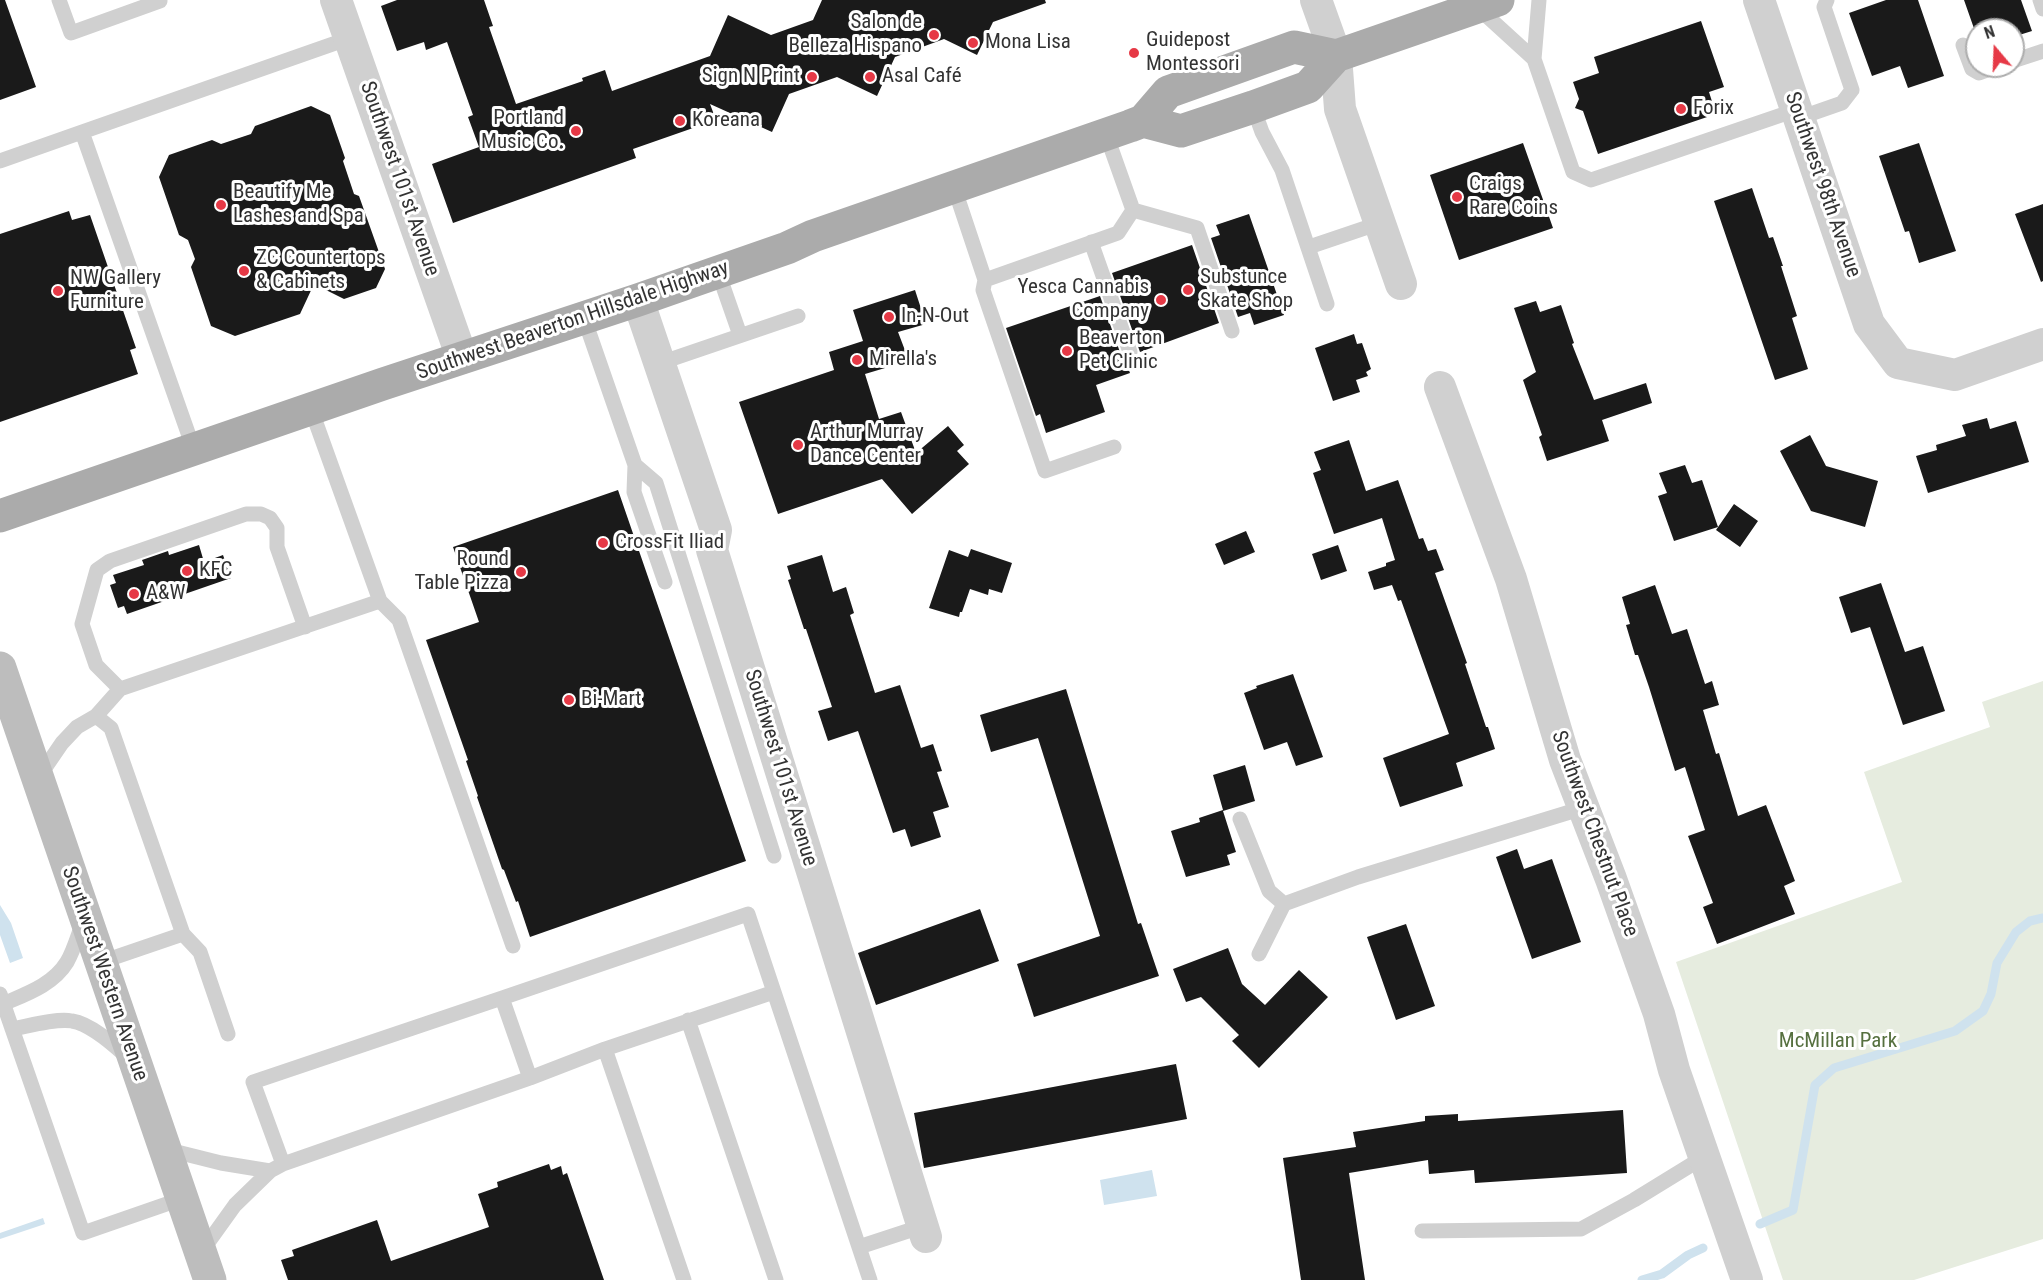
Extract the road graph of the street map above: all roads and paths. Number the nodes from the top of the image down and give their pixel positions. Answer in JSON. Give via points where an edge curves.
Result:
{"nodes":[{"id":1,"x":59,"y":0,"type":"edge"},
{"id":2,"x":336,"y":0,"type":"edge"},
{"id":3,"x":1316,"y":0,"type":"edge"},
{"id":4,"x":1539,"y":0,"type":"edge"},
{"id":5,"x":1759,"y":0,"type":"edge"},
{"id":6,"x":1827,"y":0,"type":"edge"},
{"id":7,"x":2040,"y":0,"type":"edge"},
{"id":8,"x":160,"y":1,"type":"edge"},
{"id":9,"x":1487,"y":4,"type":"edge"},
{"id":10,"x":2043,"y":9,"type":"edge"},
{"id":11,"x":350,"y":38,"type":"junction"},
{"id":12,"x":1964,"y":45,"type":"dead end"},
{"id":13,"x":1965,"y":48,"type":"edge"},
{"id":14,"x":2043,"y":51,"type":"edge"},
{"id":15,"x":1336,"y":56,"type":"junction"},
{"id":16,"x":2025,"y":57,"type":"edge"},
{"id":17,"x":1534,"y":59,"type":"junction"},
{"id":18,"x":1253,"y":107,"type":"junction"},
{"id":19,"x":1798,"y":114,"type":"junction"},
{"id":20,"x":1143,"y":121,"type":"junction"},
{"id":21,"x":82,"y":132,"type":"junction"},
{"id":22,"x":1106,"y":134,"type":"junction"},
{"id":23,"x":0,"y":161,"type":"edge"},
{"id":24,"x":954,"y":187,"type":"junction"},
{"id":25,"x":1133,"y":210,"type":"junction"},
{"id":26,"x":1380,"y":223,"type":"junction"},
{"id":27,"x":1091,"y":242,"type":"junction"},
{"id":28,"x":1309,"y":247,"type":"junction"},
{"id":29,"x":718,"y":272,"type":"junction"},
{"id":30,"x":985,"y":280,"type":"junction"},
{"id":31,"x":1401,"y":284,"type":"dead end"},
{"id":32,"x":638,"y":300,"type":"junction"},
{"id":33,"x":1327,"y":304,"type":"dead end"},
{"id":34,"x":798,"y":316,"type":"dead end"},
{"id":35,"x":584,"y":318,"type":"junction"},
{"id":36,"x":1232,"y":331,"type":"dead end"},
{"id":37,"x":740,"y":335,"type":"junction"},
{"id":38,"x":2043,"y":344,"type":"edge"},
{"id":39,"x":1130,"y":352,"type":"dead end"},
{"id":40,"x":462,"y":358,"type":"junction"},
{"id":41,"x":660,"y":363,"type":"junction"},
{"id":42,"x":1440,"y":387,"type":"dead end"},
{"id":43,"x":311,"y":409,"type":"junction"},
{"id":44,"x":1114,"y":447,"type":"dead end"},
{"id":45,"x":194,"y":450,"type":"junction"},
{"id":46,"x":635,"y":465,"type":"junction"},
{"id":47,"x":0,"y":516,"type":"edge"},
{"id":48,"x":665,"y":582,"type":"dead end"},
{"id":49,"x":380,"y":602,"type":"junction"},
{"id":50,"x":305,"y":627,"type":"junction"},
{"id":51,"x":0,"y":668,"type":"edge"},
{"id":52,"x":120,"y":689,"type":"junction"},
{"id":53,"x":96,"y":716,"type":"junction"},
{"id":54,"x":38,"y":778,"type":"junction"},
{"id":55,"x":1583,"y":808,"type":"junction"},
{"id":56,"x":1240,"y":819,"type":"dead end"},
{"id":57,"x":774,"y":856,"type":"dead end"},
{"id":58,"x":1284,"y":904,"type":"junction"},
{"id":59,"x":85,"y":916,"type":"junction"},
{"id":60,"x":183,"y":934,"type":"junction"},
{"id":61,"x":513,"y":946,"type":"dead end"},
{"id":62,"x":1259,"y":954,"type":"dead end"},
{"id":63,"x":101,"y":962,"type":"junction"},
{"id":64,"x":774,"y":992,"type":"junction"},
{"id":65,"x":502,"y":998,"type":"junction"},
{"id":66,"x":2,"y":999,"type":"edge"},
{"id":67,"x":688,"y":1020,"type":"junction"},
{"id":68,"x":12,"y":1029,"type":"junction"},
{"id":69,"x":228,"y":1034,"type":"dead end"},
{"id":70,"x":605,"y":1049,"type":"junction"},
{"id":71,"x":135,"y":1064,"type":"junction"},
{"id":72,"x":530,"y":1078,"type":"junction"},
{"id":73,"x":164,"y":1149,"type":"junction"},
{"id":74,"x":1704,"y":1157,"type":"junction"},
{"id":75,"x":277,"y":1168,"type":"junction"},
{"id":76,"x":181,"y":1199,"type":"junction"},
{"id":77,"x":1422,"y":1231,"type":"dead end"},
{"id":78,"x":924,"y":1232,"type":"joint"},
{"id":79,"x":859,"y":1247,"type":"junction"},
{"id":80,"x":205,"y":1267,"type":"edge"},
{"id":81,"x":684,"y":1280,"type":"edge"},
{"id":82,"x":776,"y":1280,"type":"edge"},
{"id":83,"x":870,"y":1280,"type":"edge"},
{"id":84,"x":1747,"y":1280,"type":"edge"}],
"edges":[{"from":1,"to":8,"type":"lane","via":[[70,33]]},
{"from":2,"to":11,"type":"street","name":"Southwest 101st Avenue"},
{"from":3,"to":15,"type":"street"},
{"from":4,"to":17,"type":"lane"},
{"from":5,"to":19,"type":"street","name":"Southwest 98th Avenue"},
{"from":6,"to":19,"type":"lane","via":[[1824,7],[1852,90],[1842,103]]},
{"from":7,"to":10,"type":"lane"},
{"from":9,"to":15,"type":"main road"},
{"from":9,"to":17,"type":"lane"},
{"from":11,"to":21,"type":"lane"},
{"from":11,"to":40,"type":"street","name":"Southwest 101st Avenue"},
{"from":12,"to":13,"type":"lane"},
{"from":14,"to":16,"type":"lane"},
{"from":15,"to":18,"type":"main road","via":[[1308,87]]},
{"from":15,"to":20,"type":"main road","name":"Southwest Beaverton Hillsdale Highway","via":[[1294,47],[1168,92]]},
{"from":15,"to":26,"type":"street","via":[[1340,109]]},
{"from":17,"to":19,"type":"lane","via":[[1573,172],[1591,180]]},
{"from":18,"to":20,"type":"main road","via":[[1181,131]]},
{"from":18,"to":28,"type":"lane","via":[[1282,170]]},
{"from":19,"to":38,"type":"street","name":"Southwest 98th Avenue","via":[[1869,324],[1898,363],[1955,375]]},
{"from":20,"to":22,"type":"main road","name":"Southwest Beaverton Hillsdale Highway"},
{"from":21,"to":23,"type":"lane"},
{"from":21,"to":45,"type":"lane"},
{"from":22,"to":24,"type":"main road","name":"Southwest Beaverton Hillsdale Highway"},
{"from":22,"to":25,"type":"lane"},
{"from":24,"to":29,"type":"main road","name":"Southwest Beaverton Hillsdale Highway"},
{"from":24,"to":30,"type":"lane"},
{"from":25,"to":27,"type":"lane","via":[[1118,233]]},
{"from":25,"to":36,"type":"lane","via":[[1197,228]]},
{"from":26,"to":28,"type":"lane"},
{"from":26,"to":31,"type":"street"},
{"from":27,"to":30,"type":"lane"},
{"from":27,"to":39,"type":"lane"},
{"from":28,"to":33,"type":"lane"},
{"from":29,"to":32,"type":"main road","name":"Southwest Beaverton Hillsdale Highway"},
{"from":29,"to":37,"type":"lane"},
{"from":30,"to":44,"type":"lane","via":[[983,290],[1037,428],[1045,471]]},
{"from":32,"to":35,"type":"main road","name":"Southwest Beaverton Hillsdale Highway"},
{"from":32,"to":41,"type":"street","name":"Southwest 101st Avenue"},
{"from":34,"to":37,"type":"lane"},
{"from":35,"to":40,"type":"main road","name":"Southwest Beaverton Hillsdale Highway"},
{"from":35,"to":46,"type":"lane"},
{"from":37,"to":41,"type":"lane"},
{"from":40,"to":43,"type":"main road","name":"Southwest Beaverton Hillsdale Highway"},
{"from":41,"to":78,"type":"street","name":"Southwest 101st Avenue","via":[[716,530],[712,550]]},
{"from":42,"to":55,"type":"street","name":"Southwest Chestnut Place","via":[[1511,579],[1564,760]]},
{"from":43,"to":45,"type":"main road","name":"Southwest Beaverton Hillsdale Highway"},
{"from":43,"to":49,"type":"lane"},
{"from":45,"to":47,"type":"main road","name":"Southwest Beaverton Hillsdale Highway"},
{"from":46,"to":48,"type":"lane","via":[[634,492]]},
{"from":46,"to":57,"type":"lane","via":[[656,483]]},
{"from":49,"to":50,"type":"lane"},
{"from":49,"to":61,"type":"lane","via":[[399,620]]},
{"from":50,"to":52,"type":"lane"},
{"from":50,"to":52,"type":"lane","via":[[277,547],[277,528],[270,518],[246,514],[110,561],[97,570],[82,624],[96,665]]},
{"from":51,"to":54,"type":"main road","name":"Southwest Western Avenue"},
{"from":52,"to":53,"type":"lane"},
{"from":53,"to":54,"type":"lane","via":[[77,727],[62,743]]},
{"from":53,"to":60,"type":"lane","via":[[111,728]]},
{"from":54,"to":59,"type":"main road","name":"Southwest Western Avenue"},
{"from":55,"to":58,"type":"lane"},
{"from":55,"to":74,"type":"street","name":"Southwest Chestnut Place","via":[[1659,1014]]},
{"from":56,"to":58,"type":"lane","via":[[1269,891]]},
{"from":58,"to":62,"type":"lane"},
{"from":59,"to":63,"type":"main road","name":"Southwest Western Avenue"},
{"from":59,"to":66,"type":"lane","via":[[68,961],[56,976],[30,993]]},
{"from":60,"to":63,"type":"lane"},
{"from":60,"to":69,"type":"lane","via":[[200,952]]},
{"from":63,"to":71,"type":"main road","name":"Southwest Western Avenue"},
{"from":64,"to":65,"type":"lane","via":[[748,914]]},
{"from":64,"to":67,"type":"lane"},
{"from":64,"to":79,"type":"lane"},
{"from":65,"to":72,"type":"lane"},
{"from":65,"to":75,"type":"lane","via":[[253,1082]]},
{"from":66,"to":68,"type":"lane"},
{"from":67,"to":70,"type":"lane"},
{"from":67,"to":82,"type":"lane"},
{"from":68,"to":71,"type":"lane","via":[[73,1021],[104,1036]]},
{"from":68,"to":76,"type":"lane","via":[[82,1233]]},
{"from":70,"to":72,"type":"lane"},
{"from":70,"to":81,"type":"lane"},
{"from":71,"to":73,"type":"main road","name":"Southwest Western Avenue"},
{"from":72,"to":75,"type":"lane"},
{"from":73,"to":75,"type":"lane","via":[[221,1163]]},
{"from":73,"to":76,"type":"main road","name":"Southwest Western Avenue"},
{"from":74,"to":77,"type":"lane","via":[[1581,1229]]},
{"from":74,"to":84,"type":"street","name":"Southwest Chestnut Place"},
{"from":75,"to":80,"type":"lane","via":[[235,1205]]},
{"from":76,"to":80,"type":"main road","name":"Southwest Western Avenue"},
{"from":78,"to":79,"type":"lane"},
{"from":79,"to":83,"type":"lane"}]}
